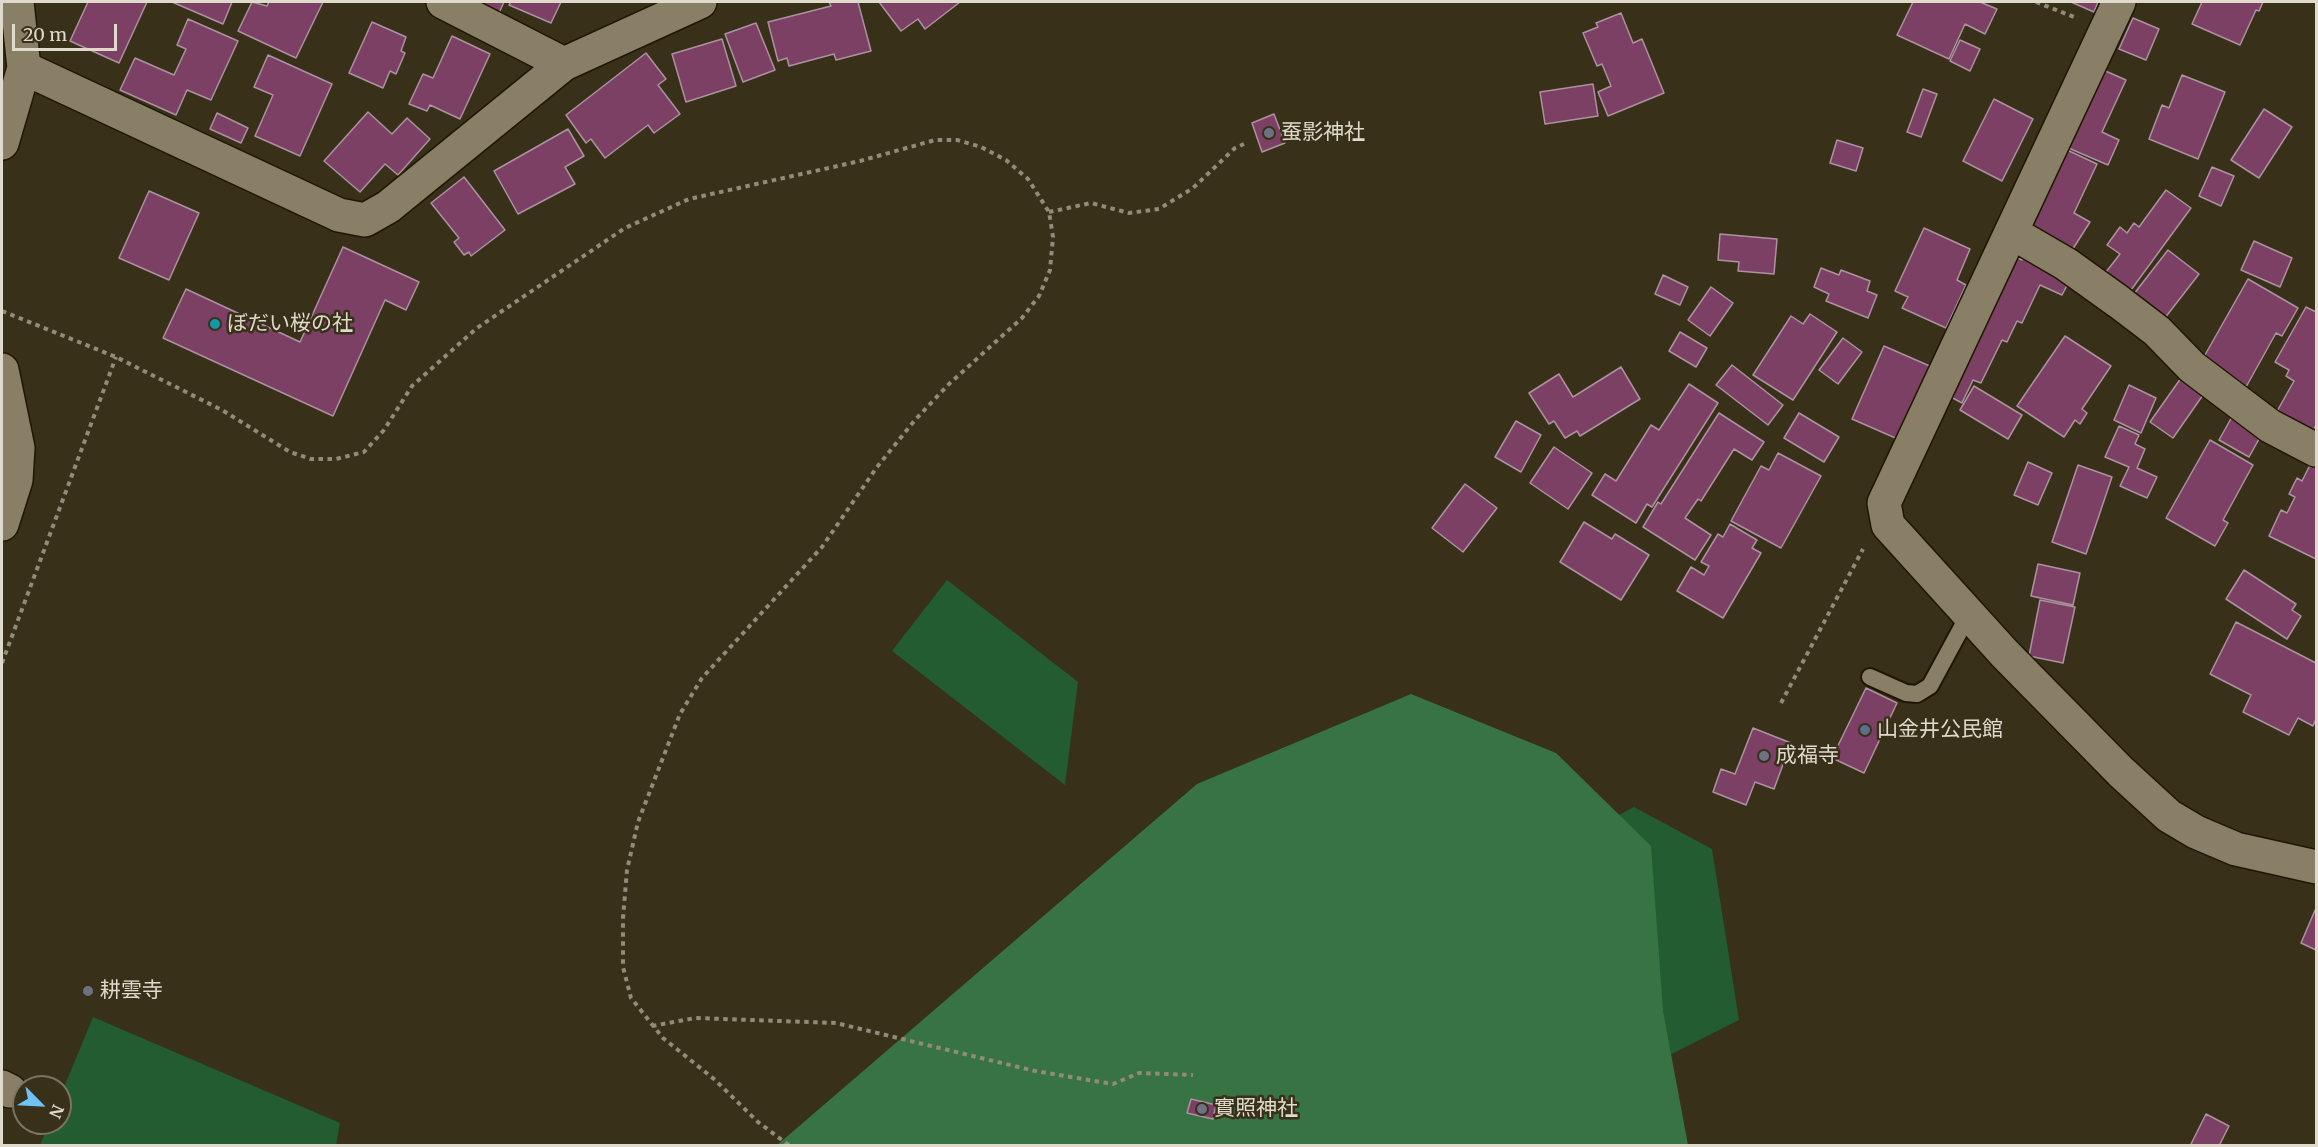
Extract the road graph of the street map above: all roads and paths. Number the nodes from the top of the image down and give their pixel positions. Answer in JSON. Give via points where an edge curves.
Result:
{"nodes":[{"id":1,"x":17,"y":2,"type":"edge"},
{"id":2,"x":443,"y":2,"type":"edge"},
{"id":3,"x":700,"y":2,"type":"edge"},
{"id":4,"x":2036,"y":2,"type":"edge"},
{"id":5,"x":2112,"y":15,"type":"edge"},
{"id":6,"x":564,"y":64,"type":"junction"},
{"id":7,"x":24,"y":68,"type":"junction"},
{"id":8,"x":2,"y":143,"type":"edge"},
{"id":9,"x":1244,"y":144,"type":"dead end"},
{"id":10,"x":1049,"y":212,"type":"junction"},
{"id":11,"x":2011,"y":232,"type":"junction"},
{"id":12,"x":2,"y":311,"type":"edge"},
{"id":13,"x":116,"y":357,"type":"junction"},
{"id":14,"x":2,"y":370,"type":"edge"},
{"id":15,"x":8,"y":440,"type":"edge"},
{"id":16,"x":2316,"y":450,"type":"edge"},
{"id":17,"x":2,"y":524,"type":"edge"},
{"id":18,"x":1861,"y":553,"type":"dead end"},
{"id":19,"x":1969,"y":614,"type":"junction"},
{"id":20,"x":2,"y":663,"type":"edge"},
{"id":21,"x":1870,"y":677,"type":"dead end"},
{"id":22,"x":1781,"y":703,"type":"dead end"},
{"id":23,"x":2316,"y":867,"type":"edge"},
{"id":24,"x":652,"y":1026,"type":"junction"},
{"id":25,"x":1193,"y":1075,"type":"dead end"},
{"id":26,"x":790,"y":1146,"type":"edge"}],
"edges":[{"from":1,"to":7,"type":"street"},
{"from":2,"to":6,"type":"street"},
{"from":3,"to":6,"type":"street"},
{"from":4,"to":5,"type":"path"},
{"from":5,"to":11,"type":"street"},
{"from":6,"to":7,"type":"street","via":[[388,207],[365,220],[339,215]]},
{"from":7,"to":8,"type":"street"},
{"from":9,"to":10,"type":"path","via":[[1234,148],[1193,188],[1159,209],[1129,213],[1091,203]]},
{"from":10,"to":13,"type":"path","via":[[1028,179],[1006,160],[957,140],[934,140],[689,200],[625,228],[477,328],[412,386],[384,430],[363,452],[336,459],[312,459],[290,452],[222,410]]},
{"from":10,"to":24,"type":"path","via":[[1053,237],[1050,270],[1039,296],[1022,318],[915,420],[822,547],[702,678],[680,714],[638,822],[627,870],[623,967],[631,998]]},
{"from":11,"to":16,"type":"street","via":[[2066,264],[2119,302],[2157,331],[2192,367],[2270,426]]},
{"from":11,"to":19,"type":"street","via":[[1884,503],[1888,525]]},
{"from":12,"to":13,"type":"path"},
{"from":13,"to":20,"type":"path"},
{"from":14,"to":15,"type":"street"},
{"from":15,"to":17,"type":"street","via":[[18,448],[16,480]]},
{"from":18,"to":22,"type":"path"},
{"from":19,"to":21,"type":"lane","via":[[1930,686],[1917,694],[1906,693]]},
{"from":19,"to":23,"type":"street","via":[[2104,755],[2169,816],[2236,849]]},
{"from":24,"to":25,"type":"path","via":[[695,1018],[836,1023],[1035,1071],[1113,1084],[1139,1073]]},
{"from":24,"to":26,"type":"path"}]}
